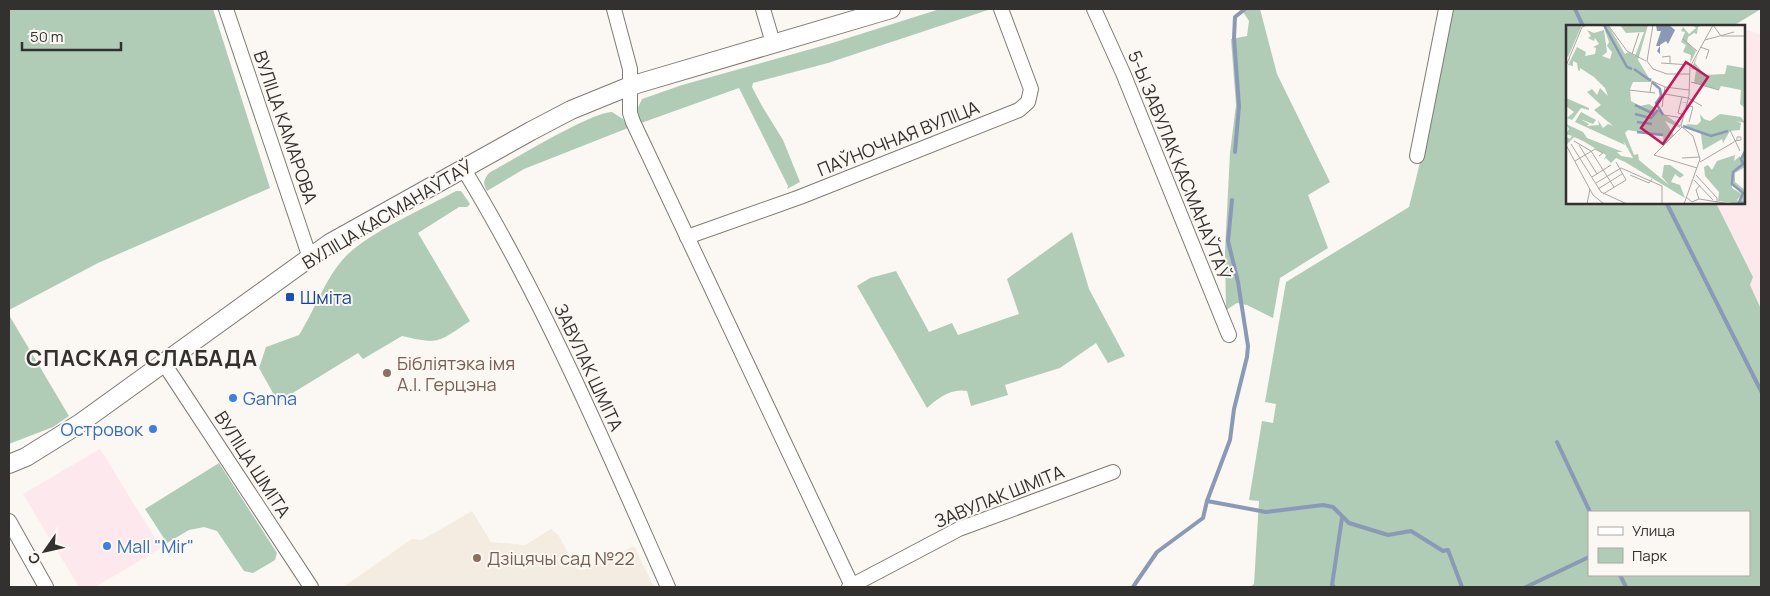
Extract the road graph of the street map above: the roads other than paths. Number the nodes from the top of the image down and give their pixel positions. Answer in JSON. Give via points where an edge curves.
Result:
{"nodes":[{"id":1,"x":226,"y":9,"type":"edge"},
{"id":2,"x":614,"y":9,"type":"edge"},
{"id":3,"x":763,"y":9,"type":"edge"},
{"id":4,"x":891,"y":9,"type":"edge"},
{"id":5,"x":1001,"y":9,"type":"edge"},
{"id":6,"x":1094,"y":9,"type":"edge"},
{"id":7,"x":1446,"y":9,"type":"edge"},
{"id":8,"x":773,"y":43,"type":"junction"},
{"id":9,"x":630,"y":86,"type":"junction"},
{"id":10,"x":1417,"y":156,"type":"dead end"},
{"id":11,"x":463,"y":168,"type":"junction"},
{"id":12,"x":687,"y":237,"type":"junction"},
{"id":13,"x":310,"y":258,"type":"junction"},
{"id":14,"x":1229,"y":335,"type":"dead end"},
{"id":15,"x":163,"y":362,"type":"junction"},
{"id":16,"x":9,"y":464,"type":"edge"},
{"id":17,"x":1113,"y":472,"type":"dead end"},
{"id":18,"x":9,"y":521,"type":"edge"},
{"id":19,"x":850,"y":586,"type":"edge"},
{"id":20,"x":46,"y":587,"type":"edge"},
{"id":21,"x":311,"y":587,"type":"edge"},
{"id":22,"x":668,"y":587,"type":"edge"}],
"edges":[{"from":1,"to":13,"type":"street","name":"ВУЛІЦА КАМАРОВА"},
{"from":2,"to":9,"type":"street","via":[[630,69]]},
{"from":3,"to":8,"type":"street"},
{"from":4,"to":8,"type":"main road","name":"ВУЛІЦА КАСМАНАЎТАЎ"},
{"from":5,"to":12,"type":"street","name":"ПАЎНОЧНАЯ ВУЛІЦА","via":[[1032,89],[1028,102],[1019,110],[800,197]]},
{"from":6,"to":14,"type":"street","name":"5-Ы ЗАВУЛАК КАСМАНАЎТАЎ"},
{"from":7,"to":10,"type":"street"},
{"from":8,"to":9,"type":"main road","name":"ВУЛІЦА КАСМАНАЎТАЎ"},
{"from":9,"to":11,"type":"main road","name":"ВУЛІЦА КАСМАНАЎТАЎ","via":[[571,110]]},
{"from":9,"to":12,"type":"street","via":[[633,122]]},
{"from":11,"to":13,"type":"main road","name":"ВУЛІЦА КАСМАНАЎТАЎ"},
{"from":11,"to":22,"type":"street","name":"ЗАВУЛАК ШМІТА","via":[[538,303]]},
{"from":12,"to":19,"type":"street"},
{"from":13,"to":15,"type":"main road","name":"ВУЛІЦА КАСМАНАЎТАЎ"},
{"from":15,"to":16,"type":"main road","name":"ВУЛІЦА КАСМАНАЎТАЎ","via":[[79,424]]},
{"from":15,"to":21,"type":"street","name":"ВУЛІЦА ШМІТА"},
{"from":17,"to":19,"type":"street","name":"ЗАВУЛАК ШМІТА","via":[[959,528]]},
{"from":18,"to":20,"type":"street"}]}
